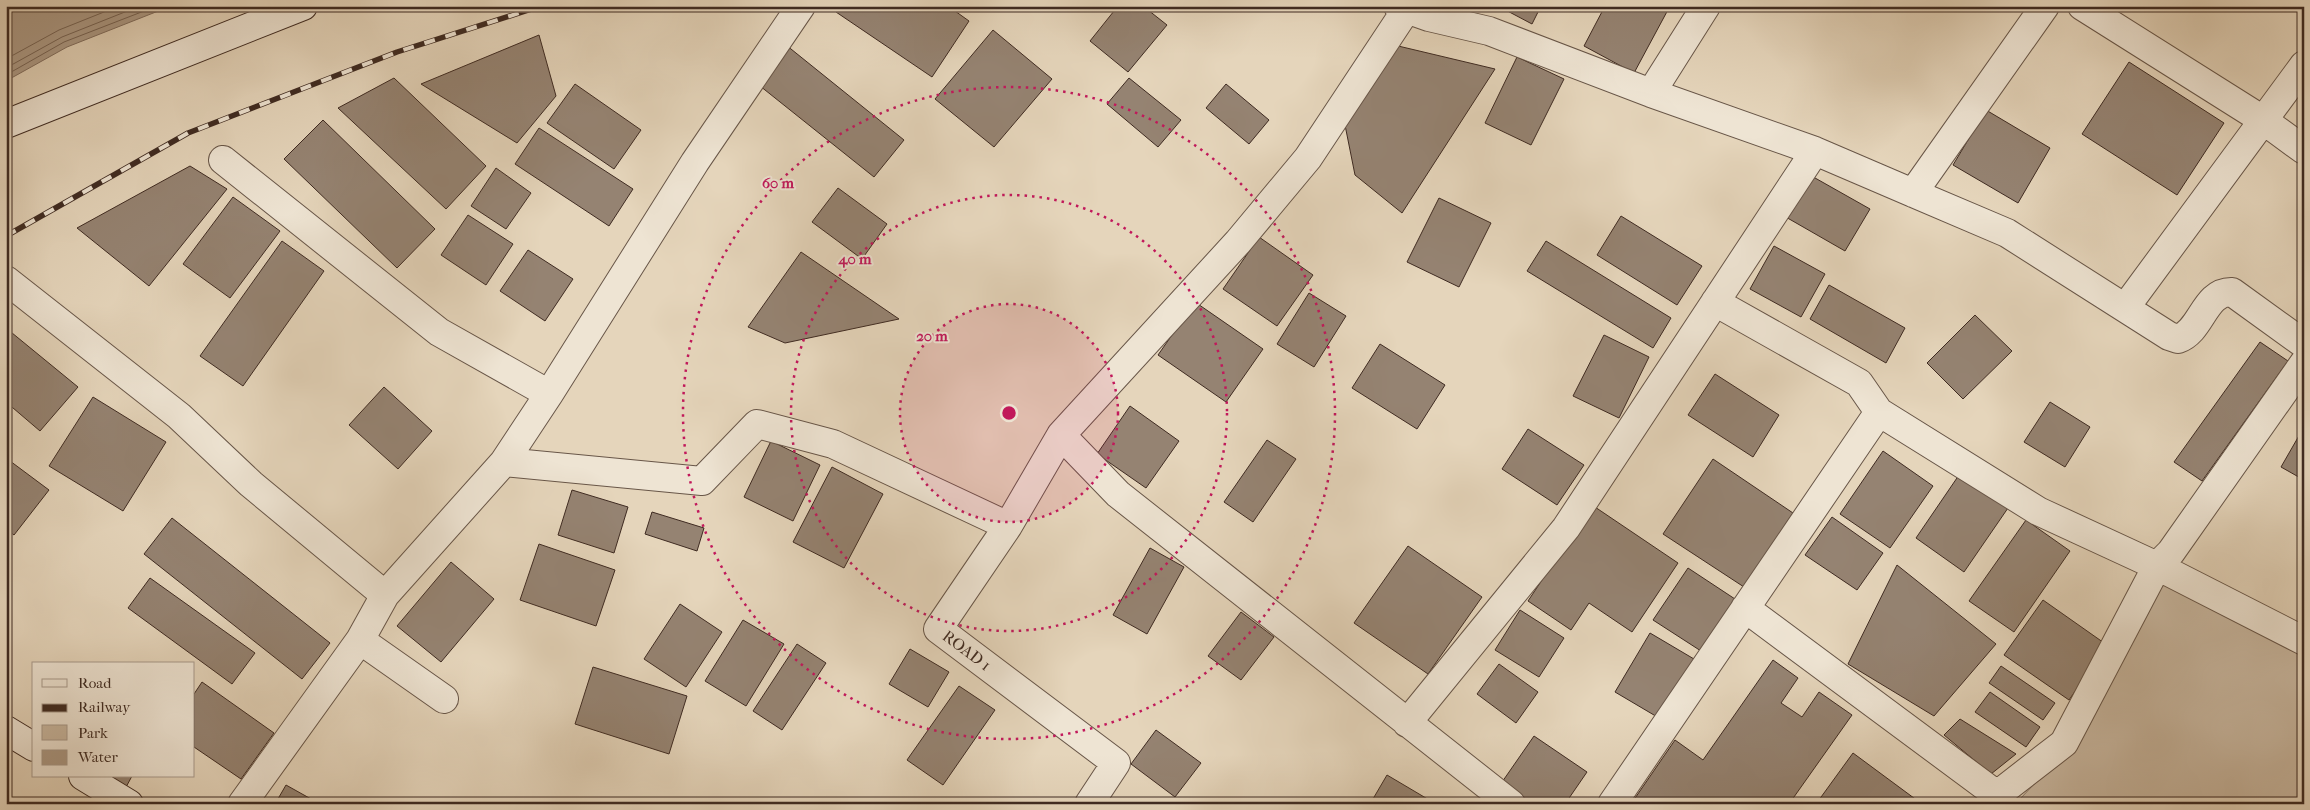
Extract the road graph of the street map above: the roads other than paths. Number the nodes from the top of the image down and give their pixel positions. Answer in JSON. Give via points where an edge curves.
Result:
{"nodes":[{"id":1,"x":303,"y":6,"type":"edge"},
{"id":2,"x":801,"y":6,"type":"edge"},
{"id":3,"x":1706,"y":6,"type":"edge"},
{"id":4,"x":2045,"y":6,"type":"edge"},
{"id":5,"x":2082,"y":6,"type":"edge"},
{"id":6,"x":1402,"y":8,"type":"edge"},
{"id":7,"x":2304,"y":65,"type":"edge"},
{"id":8,"x":1651,"y":93,"type":"junction"},
{"id":9,"x":2263,"y":120,"type":"junction"},
{"id":10,"x":6,"y":124,"type":"edge"},
{"id":11,"x":2304,"y":150,"type":"edge"},
{"id":12,"x":1815,"y":151,"type":"junction"},
{"id":13,"x":223,"y":160,"type":"dead end"},
{"id":14,"x":1913,"y":192,"type":"junction"},
{"id":15,"x":6,"y":280,"type":"edge"},
{"id":16,"x":1715,"y":302,"type":"junction"},
{"id":17,"x":2125,"y":308,"type":"junction"},
{"id":18,"x":2304,"y":344,"type":"edge"},
{"id":19,"x":2304,"y":363,"type":"edge"},
{"id":20,"x":549,"y":394,"type":"junction"},
{"id":21,"x":1879,"y":412,"type":"junction"},
{"id":22,"x":1061,"y":435,"type":"junction"},
{"id":23,"x":504,"y":462,"type":"junction"},
{"id":24,"x":1008,"y":526,"type":"junction"},
{"id":25,"x":2157,"y":566,"type":"junction"},
{"id":26,"x":385,"y":595,"type":"junction"},
{"id":27,"x":1745,"y":608,"type":"junction"},
{"id":28,"x":360,"y":640,"type":"junction"},
{"id":29,"x":2304,"y":641,"type":"edge"},
{"id":30,"x":444,"y":699,"type":"dead end"},
{"id":31,"x":1407,"y":723,"type":"junction"},
{"id":32,"x":6,"y":730,"type":"edge"},
{"id":33,"x":32,"y":746,"type":"edge"},
{"id":34,"x":86,"y":778,"type":"edge"},
{"id":35,"x":1993,"y":799,"type":"edge"},
{"id":36,"x":129,"y":804,"type":"edge"},
{"id":37,"x":242,"y":804,"type":"edge"},
{"id":38,"x":1090,"y":804,"type":"edge"},
{"id":39,"x":1511,"y":804,"type":"edge"},
{"id":40,"x":1612,"y":804,"type":"edge"}],
"edges":[{"from":1,"to":10,"type":"street"},
{"from":2,"to":20,"type":"street","via":[[694,162]]},
{"from":3,"to":8,"type":"street"},
{"from":4,"to":14,"type":"street"},
{"from":5,"to":9,"type":"street"},
{"from":6,"to":8,"type":"street","via":[[1488,31]]},
{"from":6,"to":22,"type":"street","name":"ROAD 1","via":[[1308,158],[1238,242]]},
{"from":7,"to":9,"type":"street"},
{"from":8,"to":12,"type":"street"},
{"from":9,"to":11,"type":"street"},
{"from":9,"to":17,"type":"street"},
{"from":12,"to":14,"type":"street"},
{"from":12,"to":16,"type":"street"},
{"from":13,"to":20,"type":"street","via":[[439,332]]},
{"from":14,"to":17,"type":"street","via":[[2007,233]]},
{"from":15,"to":26,"type":"street","via":[[179,416],[251,484]]},
{"from":16,"to":21,"type":"street","via":[[1859,382]]},
{"from":16,"to":31,"type":"street","via":[[1566,528]]},
{"from":17,"to":18,"type":"street","via":[[2178,339],[2188,336],[2216,296],[2232,292]]},
{"from":19,"to":25,"type":"street","via":[[2171,552]]},
{"from":20,"to":23,"type":"street"},
{"from":21,"to":25,"type":"street","via":[[2038,511]]},
{"from":21,"to":27,"type":"street"},
{"from":22,"to":24,"type":"street","name":"ROAD 1"},
{"from":22,"to":31,"type":"street","via":[[1118,494]]},
{"from":23,"to":24,"type":"street","via":[[702,481],[757,424],[833,444]]},
{"from":23,"to":26,"type":"street"},
{"from":24,"to":38,"type":"street","name":"ROAD 1","via":[[938,629],[1116,764]]},
{"from":25,"to":29,"type":"street"},
{"from":25,"to":35,"type":"street","via":[[2064,743]]},
{"from":26,"to":28,"type":"street"},
{"from":27,"to":35,"type":"street"},
{"from":27,"to":40,"type":"street"},
{"from":28,"to":30,"type":"street"},
{"from":28,"to":37,"type":"street"},
{"from":31,"to":39,"type":"street"},
{"from":32,"to":33,"type":"street"},
{"from":34,"to":36,"type":"street"}]}
